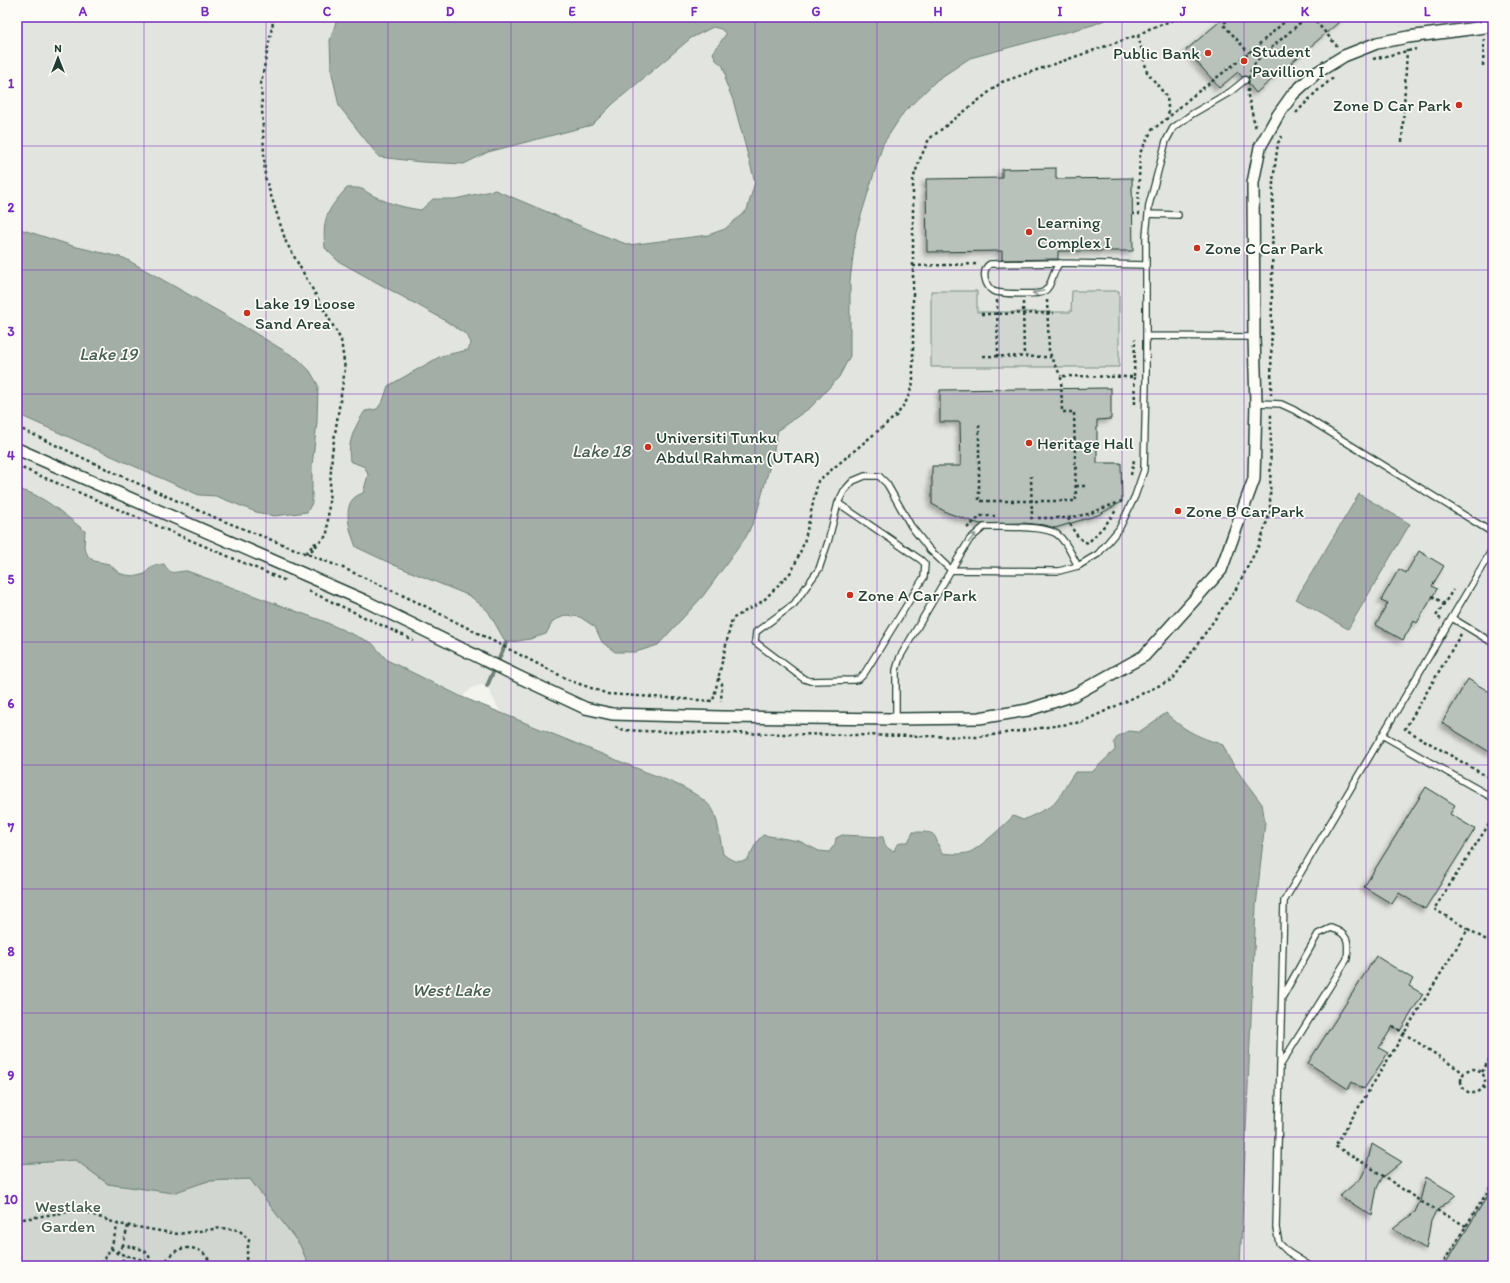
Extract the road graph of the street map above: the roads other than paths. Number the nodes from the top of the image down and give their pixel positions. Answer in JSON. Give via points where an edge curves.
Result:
{"nodes":[{"id":1,"x":1487,"y":23,"type":"edge"},
{"id":2,"x":1246,"y":82,"type":"road end"},
{"id":3,"x":1148,"y":214,"type":"junction"},
{"id":4,"x":1178,"y":215,"type":"dead end"},
{"id":5,"x":1060,"y":263,"type":"junction"},
{"id":6,"x":1146,"y":265,"type":"junction"},
{"id":7,"x":1146,"y":336,"type":"junction"},
{"id":8,"x":1254,"y":337,"type":"junction"},
{"id":9,"x":1256,"y":404,"type":"junction"},
{"id":10,"x":17,"y":449,"type":"edge"},
{"id":11,"x":838,"y":503,"type":"junction"},
{"id":12,"x":1493,"y":533,"type":"edge"},
{"id":13,"x":1493,"y":548,"type":"edge"},
{"id":14,"x":1078,"y":566,"type":"junction"},
{"id":15,"x":951,"y":570,"type":"junction"},
{"id":16,"x":1450,"y":620,"type":"junction"},
{"id":17,"x":1493,"y":643,"type":"edge"},
{"id":18,"x":896,"y":719,"type":"junction"},
{"id":19,"x":1382,"y":735,"type":"junction"},
{"id":20,"x":1493,"y":798,"type":"edge"},
{"id":21,"x":1282,"y":998,"type":"junction"},
{"id":22,"x":1280,"y":1066,"type":"junction"},
{"id":23,"x":1310,"y":1266,"type":"edge"}],
"edges":[{"from":1,"to":8,"type":"street","via":[[1377,43],[1344,56],[1316,73],[1289,99],[1260,147],[1253,183]]},
{"from":2,"to":3,"type":"lane","via":[[1173,128],[1166,140]]},
{"from":3,"to":4,"type":"lane"},
{"from":3,"to":6,"type":"lane"},
{"from":5,"to":5,"type":"lane","one_way":true,"via":[[1047,289],[1039,293],[997,292],[990,288],[985,279],[985,271],[990,264]]},
{"from":5,"to":6,"type":"lane"},
{"from":6,"to":7,"type":"lane"},
{"from":7,"to":8,"type":"lane"},
{"from":7,"to":14,"type":"lane","via":[[1144,470],[1136,496],[1119,529],[1098,554]]},
{"from":8,"to":9,"type":"street"},
{"from":9,"to":12,"type":"lane","via":[[1281,404],[1294,410]]},
{"from":9,"to":18,"type":"street","via":[[1254,479],[1221,570],[1144,656],[1074,695],[1028,710],[979,718]]},
{"from":10,"to":18,"type":"street","via":[[363,600],[585,708],[612,714]]},
{"from":11,"to":11,"type":"lane","via":[[819,569],[794,604],[756,632],[755,638],[755,642],[810,681],[854,680],[864,674],[924,577],[924,564],[921,560]]},
{"from":11,"to":15,"type":"lane","via":[[853,481],[865,476],[879,476],[888,484],[911,526],[929,549]]},
{"from":13,"to":16,"type":"lane"},
{"from":14,"to":15,"type":"lane","via":[[1059,571]]},
{"from":15,"to":14,"type":"lane","one_way":true,"via":[[970,539],[984,527],[1042,529],[1054,532],[1063,540]]},
{"from":15,"to":18,"type":"lane","via":[[900,657],[896,670]]},
{"from":16,"to":17,"type":"lane"},
{"from":16,"to":19,"type":"lane"},
{"from":19,"to":20,"type":"lane"},
{"from":19,"to":21,"type":"lane","via":[[1284,901]]},
{"from":21,"to":22,"type":"lane"},
{"from":21,"to":22,"type":"lane","via":[[1318,934],[1331,928],[1342,932],[1349,942],[1347,959]]},
{"from":22,"to":23,"type":"lane","via":[[1276,1228],[1279,1243]]}]}
